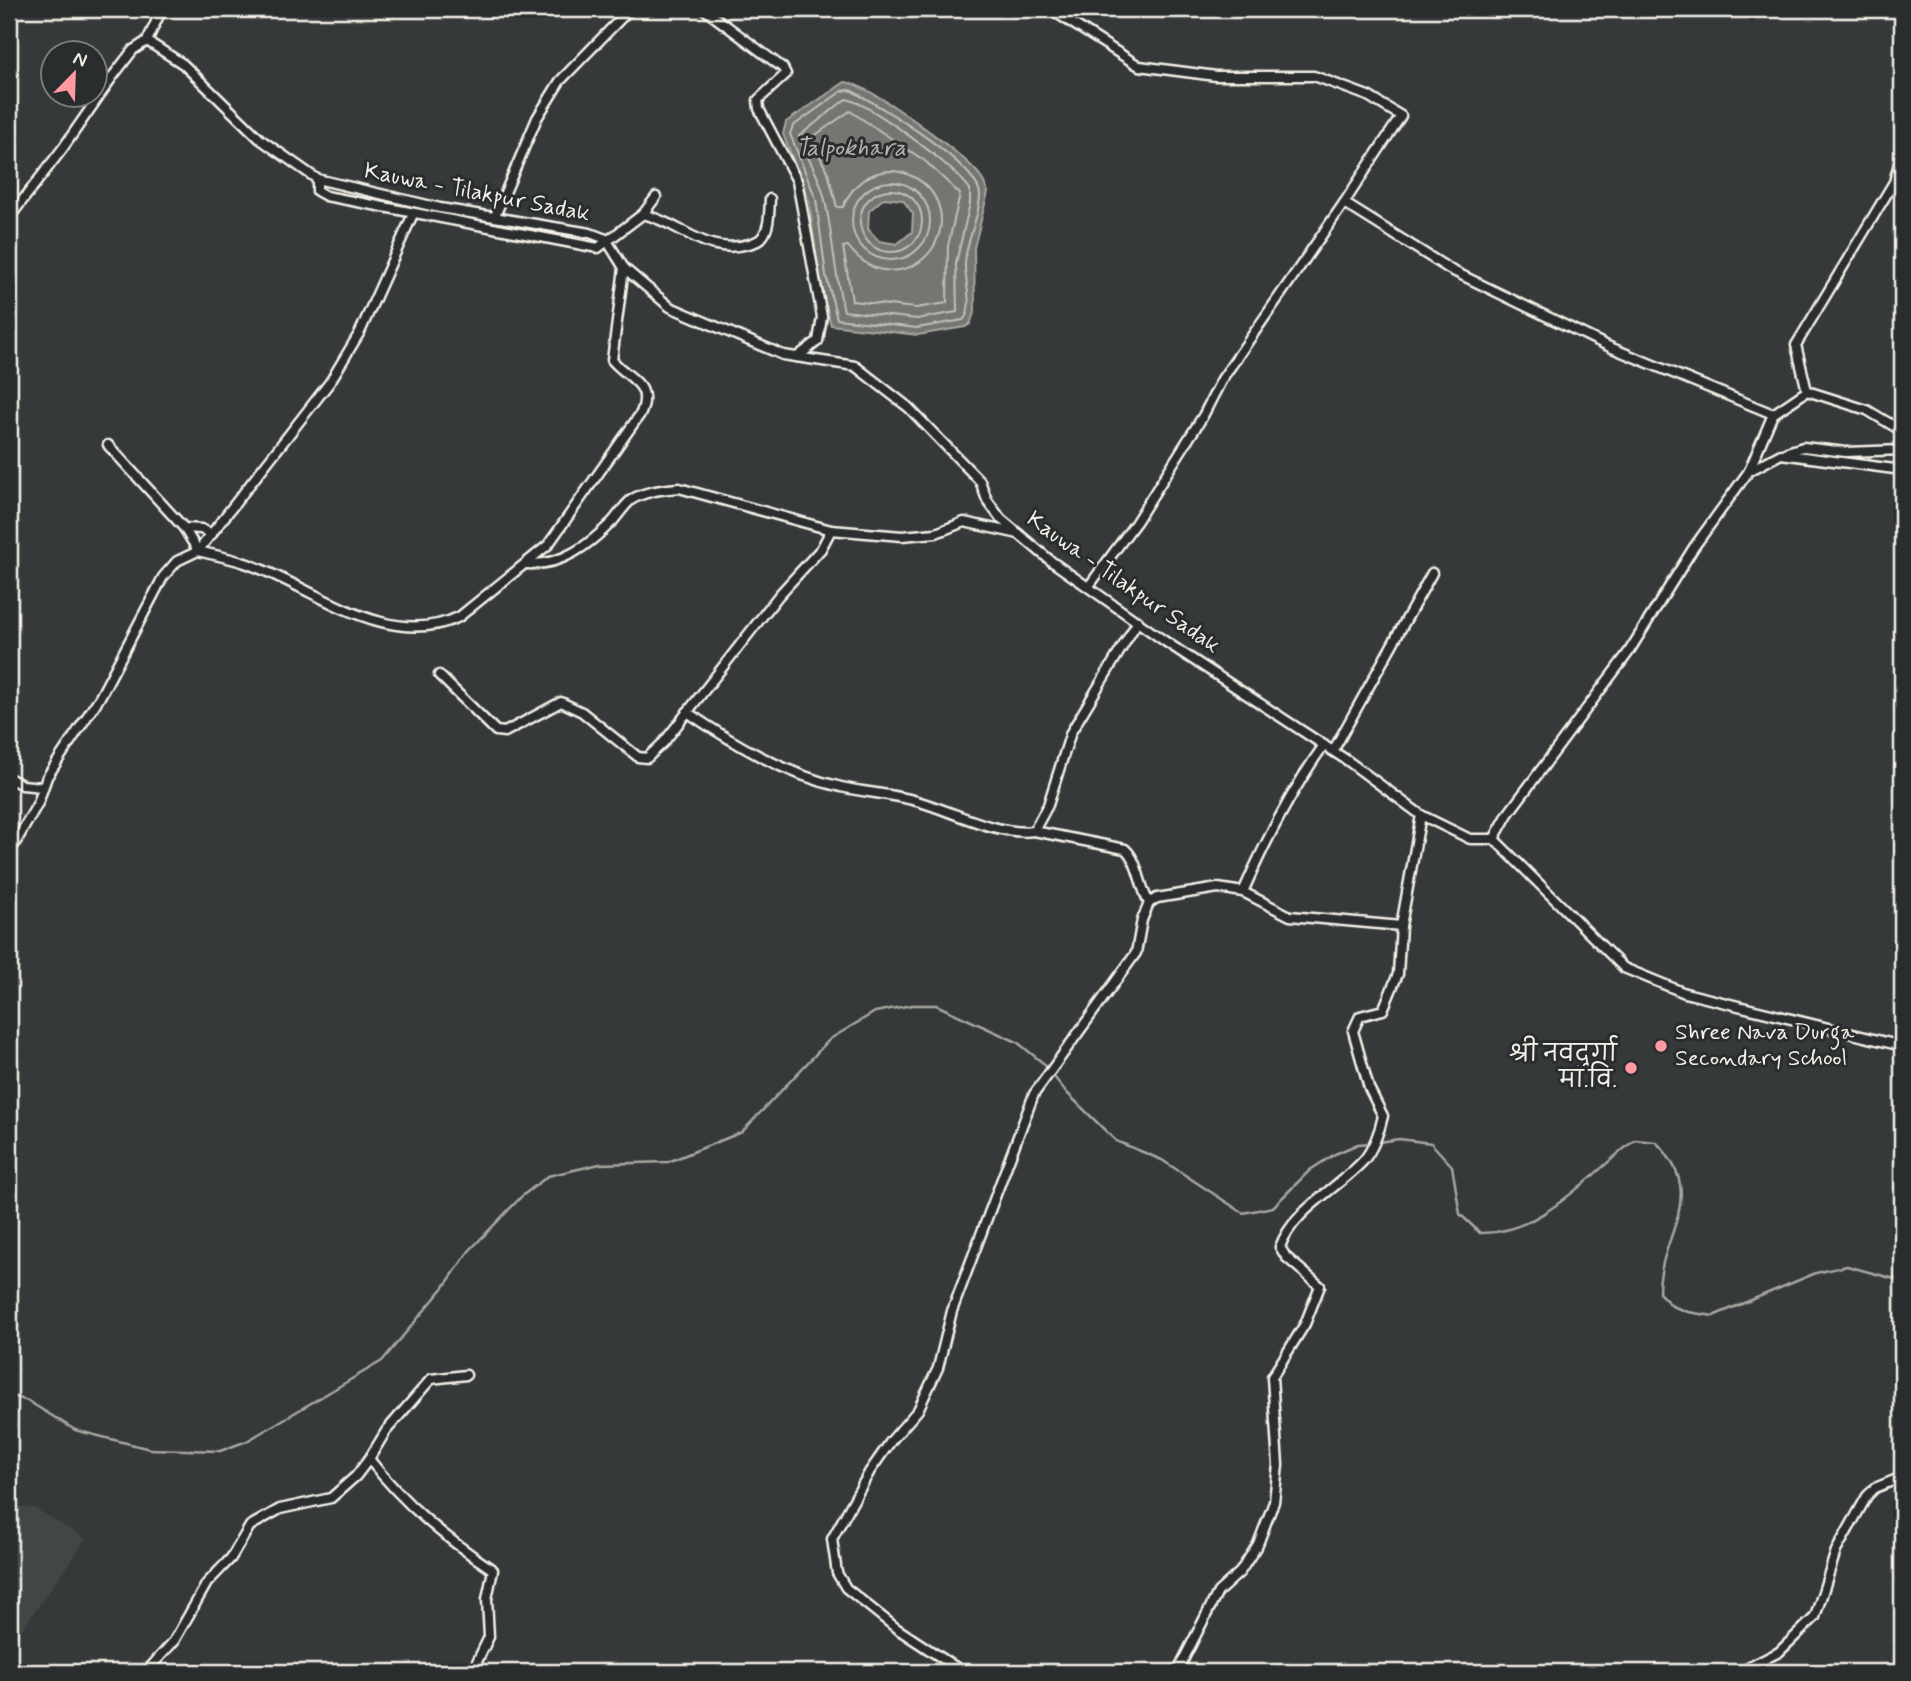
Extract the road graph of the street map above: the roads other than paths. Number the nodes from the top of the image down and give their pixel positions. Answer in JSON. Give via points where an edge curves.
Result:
{"nodes":[{"id":1,"x":162,"y":9,"type":"edge"},
{"id":2,"x":630,"y":9,"type":"edge"},
{"id":3,"x":704,"y":9,"type":"edge"},
{"id":4,"x":1049,"y":9,"type":"edge"},
{"id":5,"x":147,"y":41,"type":"junction"},
{"id":6,"x":1902,"y":152,"type":"edge"},
{"id":7,"x":317,"y":179,"type":"junction"},
{"id":8,"x":656,"y":197,"type":"dead end"},
{"id":9,"x":769,"y":199,"type":"dead end"},
{"id":10,"x":1344,"y":203,"type":"junction"},
{"id":11,"x":413,"y":214,"type":"junction"},
{"id":12,"x":643,"y":214,"type":"junction"},
{"id":13,"x":495,"y":216,"type":"junction"},
{"id":14,"x":9,"y":218,"type":"edge"},
{"id":15,"x":606,"y":239,"type":"junction"},
{"id":16,"x":624,"y":268,"type":"junction"},
{"id":17,"x":797,"y":357,"type":"junction"},
{"id":18,"x":1807,"y":391,"type":"junction"},
{"id":19,"x":1773,"y":414,"type":"junction"},
{"id":20,"x":1902,"y":430,"type":"edge"},
{"id":21,"x":108,"y":445,"type":"dead end"},
{"id":22,"x":1902,"y":450,"type":"edge"},
{"id":23,"x":1781,"y":454,"type":"junction"},
{"id":24,"x":1902,"y":470,"type":"edge"},
{"id":25,"x":1749,"y":471,"type":"junction"},
{"id":26,"x":184,"y":528,"type":"junction"},
{"id":27,"x":831,"y":530,"type":"junction"},
{"id":28,"x":212,"y":534,"type":"junction"},
{"id":29,"x":1019,"y":534,"type":"junction"},
{"id":30,"x":198,"y":551,"type":"junction"},
{"id":31,"x":527,"y":564,"type":"junction"},
{"id":32,"x":1432,"y":573,"type":"dead end"},
{"id":33,"x":1089,"y":586,"type":"junction"},
{"id":34,"x":1138,"y":621,"type":"junction"},
{"id":35,"x":439,"y":675,"type":"dead end"},
{"id":36,"x":687,"y":712,"type":"junction"},
{"id":37,"x":1324,"y":745,"type":"junction"},
{"id":38,"x":1334,"y":751,"type":"junction"},
{"id":39,"x":9,"y":778,"type":"edge"},
{"id":40,"x":42,"y":787,"type":"junction"},
{"id":41,"x":1421,"y":815,"type":"junction"},
{"id":42,"x":1034,"y":831,"type":"junction"},
{"id":43,"x":1494,"y":839,"type":"junction"},
{"id":44,"x":9,"y":854,"type":"edge"},
{"id":45,"x":1243,"y":892,"type":"junction"},
{"id":46,"x":1149,"y":903,"type":"junction"},
{"id":47,"x":1401,"y":926,"type":"junction"},
{"id":48,"x":1902,"y":1046,"type":"edge"},
{"id":49,"x":466,"y":1375,"type":"dead end"},
{"id":50,"x":369,"y":1459,"type":"junction"},
{"id":51,"x":1902,"y":1477,"type":"edge"},
{"id":52,"x":145,"y":1672,"type":"edge"},
{"id":53,"x":472,"y":1672,"type":"edge"},
{"id":54,"x":963,"y":1672,"type":"edge"},
{"id":55,"x":1177,"y":1672,"type":"edge"},
{"id":56,"x":1740,"y":1672,"type":"edge"}],
"edges":[{"from":1,"to":5,"type":"street"},
{"from":2,"to":13,"type":"street","via":[[560,81],[537,118]]},
{"from":3,"to":17,"type":"street","via":[[786,74],[758,100],[758,109],[797,181],[822,317],[818,341]]},
{"from":4,"to":10,"type":"street","via":[[1139,66],[1216,76],[1314,76],[1368,96],[1401,116]]},
{"from":5,"to":7,"type":"street","name":"Kauwa - Tilakpur Sadak","via":[[163,49],[260,139]]},
{"from":5,"to":14,"type":"street","via":[[133,50]]},
{"from":6,"to":18,"type":"street","via":[[1894,182],[1796,345]]},
{"from":7,"to":11,"type":"street","via":[[317,191],[326,196]]},
{"from":7,"to":13,"type":"street","name":"Kauwa - Tilakpur Sadak"},
{"from":8,"to":12,"type":"street"},
{"from":9,"to":12,"type":"street","via":[[764,236],[730,249],[700,241],[673,224]]},
{"from":10,"to":19,"type":"street","via":[[1451,270],[1612,348]]},
{"from":10,"to":33,"type":"street","via":[[1222,379],[1136,522]]},
{"from":11,"to":15,"type":"street","via":[[598,248]]},
{"from":11,"to":28,"type":"street","via":[[360,332],[330,382]]},
{"from":12,"to":15,"type":"street"},
{"from":13,"to":15,"type":"street","name":"Kauwa - Tilakpur Sadak"},
{"from":15,"to":16,"type":"street","name":"Kauwa - Tilakpur Sadak"},
{"from":16,"to":17,"type":"street","name":"Kauwa - Tilakpur Sadak","via":[[670,307]]},
{"from":16,"to":31,"type":"street","via":[[612,360],[644,388],[647,399],[594,483],[548,545]]},
{"from":17,"to":29,"type":"street","name":"Kauwa - Tilakpur Sadak","via":[[855,366],[892,394],[980,481],[987,500]]},
{"from":18,"to":19,"type":"street"},
{"from":18,"to":20,"type":"street","via":[[1867,410]]},
{"from":19,"to":25,"type":"street"},
{"from":21,"to":26,"type":"street"},
{"from":22,"to":23,"type":"street","via":[[1846,452],[1802,447]]},
{"from":23,"to":24,"type":"street"},
{"from":23,"to":25,"type":"street"},
{"from":25,"to":43,"type":"street","via":[[1694,547],[1628,653]]},
{"from":26,"to":28,"type":"street"},
{"from":26,"to":30,"type":"street"},
{"from":27,"to":29,"type":"street","via":[[902,536],[936,533],[964,522]]},
{"from":27,"to":31,"type":"street","via":[[669,489],[631,500],[595,538],[564,559]]},
{"from":27,"to":36,"type":"street","via":[[821,549]]},
{"from":28,"to":30,"type":"street"},
{"from":29,"to":33,"type":"street","name":"Kauwa - Tilakpur Sadak"},
{"from":30,"to":31,"type":"street","via":[[246,564],[388,625],[420,628],[459,617]]},
{"from":30,"to":40,"type":"street","via":[[177,561],[163,577],[100,697]]},
{"from":32,"to":38,"type":"street"},
{"from":33,"to":34,"type":"street","name":"Kauwa - Tilakpur Sadak"},
{"from":34,"to":37,"type":"street","name":"Kauwa - Tilakpur Sadak"},
{"from":34,"to":42,"type":"street","via":[[1071,732],[1048,805]]},
{"from":35,"to":36,"type":"street","via":[[496,731],[505,732],[561,702],[582,712],[638,757],[656,752]]},
{"from":36,"to":42,"type":"street","via":[[744,748],[838,787],[902,797],[1023,833]]},
{"from":37,"to":38,"type":"street","name":"Kauwa - Tilakpur Sadak"},
{"from":37,"to":45,"type":"street","via":[[1270,832]]},
{"from":38,"to":41,"type":"street","name":"Kauwa - Tilakpur Sadak"},
{"from":39,"to":40,"type":"street"},
{"from":40,"to":44,"type":"street"},
{"from":41,"to":43,"type":"street","name":"Kauwa - Tilakpur Sadak","via":[[1470,839]]},
{"from":41,"to":47,"type":"street"},
{"from":42,"to":46,"type":"street","via":[[1125,849],[1132,856]]},
{"from":43,"to":48,"type":"street","via":[[1624,968],[1685,993]]},
{"from":45,"to":46,"type":"street","via":[[1218,888]]},
{"from":45,"to":47,"type":"street","via":[[1290,916]]},
{"from":46,"to":54,"type":"street","via":[[1136,953],[1034,1094],[952,1311],[938,1368],[918,1410],[870,1472],[832,1539],[837,1573],[846,1588]]},
{"from":47,"to":55,"type":"street","via":[[1398,974],[1383,1010],[1360,1016],[1353,1031],[1368,1088],[1383,1116],[1378,1133],[1366,1158],[1285,1234],[1280,1247],[1320,1286],[1305,1324],[1272,1377],[1278,1465],[1274,1502],[1258,1544],[1240,1572],[1218,1592]]},
{"from":49,"to":50,"type":"street","via":[[432,1379],[386,1431]]},
{"from":50,"to":52,"type":"street","via":[[331,1497],[280,1509],[250,1526],[231,1558],[206,1583],[174,1641]]},
{"from":50,"to":53,"type":"street","via":[[398,1496],[449,1540],[494,1570],[487,1599],[489,1637]]},
{"from":51,"to":56,"type":"street","via":[[1867,1496],[1836,1551],[1815,1618],[1779,1652]]}]}
